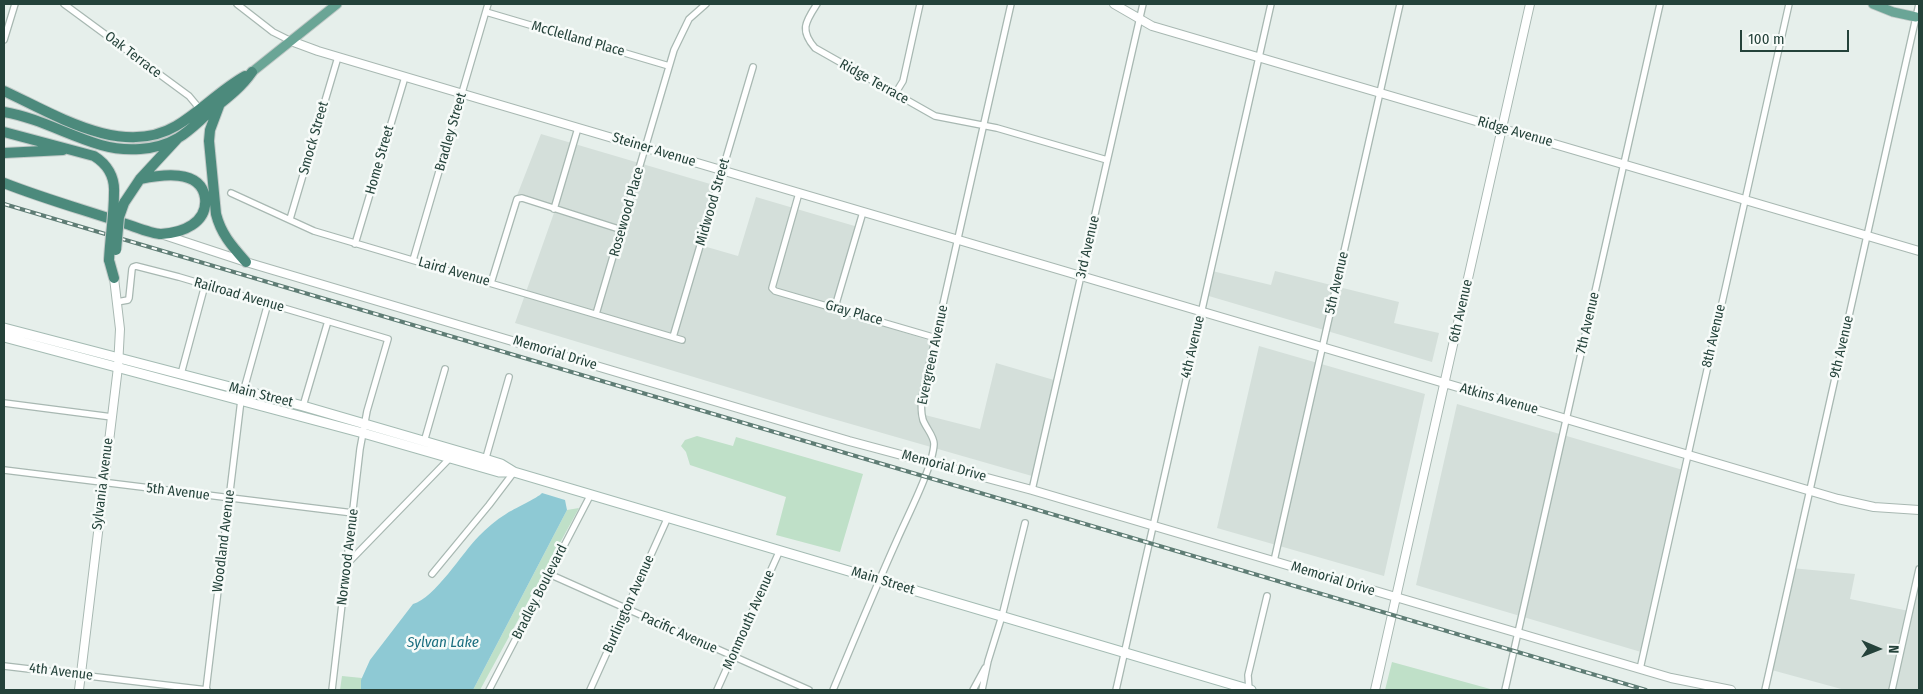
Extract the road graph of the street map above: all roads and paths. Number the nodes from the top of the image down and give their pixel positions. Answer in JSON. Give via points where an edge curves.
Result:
{"nodes":[{"id":1,"x":15,"y":4,"type":"edge"},
{"id":2,"x":64,"y":4,"type":"edge"},
{"id":3,"x":237,"y":4,"type":"edge"},
{"id":4,"x":337,"y":4,"type":"edge"},
{"id":5,"x":488,"y":4,"type":"edge"},
{"id":6,"x":706,"y":4,"type":"edge"},
{"id":7,"x":817,"y":4,"type":"edge"},
{"id":8,"x":920,"y":4,"type":"edge"},
{"id":9,"x":1011,"y":4,"type":"edge"},
{"id":10,"x":1114,"y":4,"type":"edge"},
{"id":11,"x":1143,"y":4,"type":"edge"},
{"id":12,"x":1271,"y":4,"type":"edge"},
{"id":13,"x":1400,"y":4,"type":"edge"},
{"id":14,"x":1530,"y":4,"type":"edge"},
{"id":15,"x":1660,"y":4,"type":"edge"},
{"id":16,"x":1790,"y":4,"type":"edge"},
{"id":17,"x":1873,"y":4,"type":"edge"},
{"id":18,"x":1919,"y":4,"type":"edge"},
{"id":19,"x":486,"y":12,"type":"junction"},
{"id":20,"x":1916,"y":17,"type":"junction"},
{"id":21,"x":1139,"y":18,"type":"junction"},
{"id":22,"x":4,"y":40,"type":"edge"},
{"id":23,"x":290,"y":41,"type":"junction"},
{"id":24,"x":338,"y":57,"type":"junction"},
{"id":25,"x":1258,"y":57,"type":"junction"},
{"id":26,"x":669,"y":66,"type":"junction"},
{"id":27,"x":752,"y":67,"type":"dead end"},
{"id":28,"x":252,"y":72,"type":"junction"},
{"id":29,"x":405,"y":77,"type":"junction"},
{"id":30,"x":4,"y":91,"type":"edge"},
{"id":31,"x":1380,"y":92,"type":"junction"},
{"id":32,"x":462,"y":93,"type":"junction"},
{"id":33,"x":895,"y":94,"type":"junction"},
{"id":34,"x":220,"y":105,"type":"junction"},
{"id":35,"x":199,"y":108,"type":"junction"},
{"id":36,"x":4,"y":112,"type":"edge"},
{"id":37,"x":984,"y":126,"type":"junction"},
{"id":38,"x":578,"y":128,"type":"junction"},
{"id":39,"x":1502,"y":129,"type":"junction"},
{"id":40,"x":4,"y":132,"type":"edge"},
{"id":41,"x":178,"y":138,"type":"junction"},
{"id":42,"x":645,"y":148,"type":"junction"},
{"id":43,"x":72,"y":149,"type":"junction"},
{"id":44,"x":4,"y":153,"type":"edge"},
{"id":45,"x":1107,"y":160,"type":"junction"},
{"id":46,"x":1624,"y":164,"type":"junction"},
{"id":47,"x":722,"y":170,"type":"junction"},
{"id":48,"x":140,"y":180,"type":"junction"},
{"id":49,"x":4,"y":183,"type":"edge"},
{"id":50,"x":4,"y":191,"type":"edge"},
{"id":51,"x":231,"y":193,"type":"dead end"},
{"id":52,"x":799,"y":193,"type":"junction"},
{"id":53,"x":40,"y":197,"type":"junction"},
{"id":54,"x":1745,"y":200,"type":"junction"},
{"id":55,"x":554,"y":210,"type":"junction"},
{"id":56,"x":862,"y":212,"type":"junction"},
{"id":57,"x":290,"y":219,"type":"junction"},
{"id":58,"x":622,"y":230,"type":"junction"},
{"id":59,"x":159,"y":234,"type":"junction"},
{"id":60,"x":1867,"y":236,"type":"junction"},
{"id":61,"x":958,"y":240,"type":"junction"},
{"id":62,"x":355,"y":244,"type":"junction"},
{"id":63,"x":1919,"y":252,"type":"edge"},
{"id":64,"x":413,"y":260,"type":"junction"},
{"id":65,"x":112,"y":261,"type":"junction"},
{"id":66,"x":246,"y":262,"type":"junction"},
{"id":67,"x":1081,"y":276,"type":"junction"},
{"id":68,"x":114,"y":278,"type":"joint"},
{"id":69,"x":491,"y":283,"type":"junction"},
{"id":70,"x":205,"y":285,"type":"junction"},
{"id":71,"x":117,"y":302,"type":"junction"},
{"id":72,"x":268,"y":303,"type":"junction"},
{"id":73,"x":835,"y":307,"type":"junction"},
{"id":74,"x":1201,"y":312,"type":"junction"},
{"id":75,"x":596,"y":314,"type":"junction"},
{"id":76,"x":328,"y":321,"type":"junction"},
{"id":77,"x":4,"y":328,"type":"edge"},
{"id":78,"x":4,"y":337,"type":"edge"},
{"id":79,"x":673,"y":337,"type":"junction"},
{"id":80,"x":936,"y":338,"type":"junction"},
{"id":81,"x":388,"y":339,"type":"joint"},
{"id":82,"x":682,"y":340,"type":"dead end"},
{"id":83,"x":1323,"y":347,"type":"junction"},
{"id":84,"x":118,"y":362,"type":"junction"},
{"id":85,"x":445,"y":369,"type":"dead end"},
{"id":86,"x":180,"y":374,"type":"junction"},
{"id":87,"x":509,"y":377,"type":"dead end"},
{"id":88,"x":1444,"y":383,"type":"junction"},
{"id":89,"x":242,"y":396,"type":"junction"},
{"id":90,"x":4,"y":403,"type":"edge"},
{"id":91,"x":303,"y":406,"type":"junction"},
{"id":92,"x":112,"y":417,"type":"junction"},
{"id":93,"x":1566,"y":419,"type":"junction"},
{"id":94,"x":364,"y":429,"type":"junction"},
{"id":95,"x":424,"y":442,"type":"junction"},
{"id":96,"x":1688,"y":454,"type":"junction"},
{"id":97,"x":450,"y":458,"type":"junction"},
{"id":98,"x":929,"y":462,"type":"junction"},
{"id":99,"x":484,"y":463,"type":"junction"},
{"id":100,"x":4,"y":470,"type":"edge"},
{"id":101,"x":514,"y":472,"type":"junction"},
{"id":102,"x":104,"y":483,"type":"junction"},
{"id":103,"x":1032,"y":490,"type":"junction"},
{"id":104,"x":1810,"y":490,"type":"junction"},
{"id":105,"x":591,"y":494,"type":"junction"},
{"id":106,"x":229,"y":498,"type":"junction"},
{"id":107,"x":1919,"y":510,"type":"edge"},
{"id":108,"x":353,"y":513,"type":"junction"},
{"id":109,"x":668,"y":517,"type":"junction"},
{"id":110,"x":1025,"y":523,"type":"dead end"},
{"id":111,"x":1152,"y":526,"type":"junction"},
{"id":112,"x":780,"y":550,"type":"junction"},
{"id":113,"x":1274,"y":561,"type":"junction"},
{"id":114,"x":347,"y":564,"type":"junction"},
{"id":115,"x":1919,"y":569,"type":"edge"},
{"id":116,"x":432,"y":574,"type":"dead end"},
{"id":117,"x":550,"y":574,"type":"junction"},
{"id":118,"x":880,"y":580,"type":"junction"},
{"id":119,"x":1267,"y":596,"type":"dead end"},
{"id":120,"x":1396,"y":598,"type":"junction"},
{"id":121,"x":627,"y":610,"type":"junction"},
{"id":122,"x":1002,"y":616,"type":"junction"},
{"id":123,"x":1517,"y":638,"type":"junction"},
{"id":124,"x":1124,"y":652,"type":"junction"},
{"id":125,"x":732,"y":656,"type":"junction"},
{"id":126,"x":988,"y":661,"type":"junction"},
{"id":127,"x":4,"y":666,"type":"edge"},
{"id":128,"x":1640,"y":669,"type":"junction"},
{"id":129,"x":80,"y":675,"type":"junction"},
{"id":130,"x":79,"y":690,"type":"edge"},
{"id":131,"x":206,"y":690,"type":"edge"},
{"id":132,"x":332,"y":690,"type":"edge"},
{"id":133,"x":489,"y":690,"type":"edge"},
{"id":134,"x":590,"y":690,"type":"edge"},
{"id":135,"x":717,"y":690,"type":"edge"},
{"id":136,"x":809,"y":690,"type":"edge"},
{"id":137,"x":833,"y":690,"type":"edge"},
{"id":138,"x":973,"y":690,"type":"edge"},
{"id":139,"x":982,"y":690,"type":"edge"},
{"id":140,"x":1116,"y":690,"type":"edge"},
{"id":141,"x":1250,"y":690,"type":"edge"},
{"id":142,"x":1375,"y":690,"type":"edge"},
{"id":143,"x":1505,"y":690,"type":"edge"},
{"id":144,"x":1731,"y":690,"type":"edge"},
{"id":145,"x":1765,"y":690,"type":"edge"},
{"id":146,"x":1892,"y":690,"type":"edge"}],
"edges":[{"from":1,"to":22,"type":"street"},
{"from":2,"to":35,"type":"street","name":"Oak Terrace","via":[[188,96]]},
{"from":3,"to":23,"type":"street","name":"Steiner Avenue"},
{"from":4,"to":23,"type":"main road"},
{"from":5,"to":19,"type":"street","name":"Bradley Street"},
{"from":6,"to":26,"type":"street","name":"Rosewood Place","via":[[684,26]]},
{"from":7,"to":33,"type":"street","name":"Ridge Terrace","via":[[806,23],[809,42],[819,52]]},
{"from":8,"to":33,"type":"street","via":[[903,81]]},
{"from":9,"to":37,"type":"street","name":"Evergreen Avenue"},
{"from":10,"to":21,"type":"street","name":"Ridge Avenue"},
{"from":11,"to":21,"type":"street","name":"3rd Avenue"},
{"from":12,"to":25,"type":"street","name":"4th Avenue"},
{"from":13,"to":31,"type":"street","name":"5th Avenue"},
{"from":14,"to":39,"type":"street","name":"6th Avenue"},
{"from":15,"to":46,"type":"street","name":"7th Avenue"},
{"from":16,"to":54,"type":"street","name":"8th Avenue"},
{"from":17,"to":20,"type":"main road"},
{"from":18,"to":20,"type":"street","name":"9th Avenue"},
{"from":19,"to":26,"type":"street","name":"McClelland Place"},
{"from":19,"to":32,"type":"street","name":"Bradley Street"},
{"from":20,"to":60,"type":"street","name":"9th Avenue"},
{"from":21,"to":25,"type":"street","name":"Ridge Avenue","via":[[1152,26]]},
{"from":21,"to":45,"type":"street","name":"3rd Avenue"},
{"from":23,"to":24,"type":"street","name":"Steiner Avenue"},
{"from":23,"to":28,"type":"main road"},
{"from":24,"to":29,"type":"street","name":"Steiner Avenue"},
{"from":24,"to":57,"type":"street","name":"Smock Street"},
{"from":25,"to":31,"type":"street","name":"Ridge Avenue"},
{"from":25,"to":74,"type":"street","name":"4th Avenue"},
{"from":26,"to":42,"type":"street","name":"Rosewood Place"},
{"from":27,"to":47,"type":"street","name":"Midwood Street"},
{"from":28,"to":34,"type":"highway"},
{"from":28,"to":35,"type":"highway"},
{"from":29,"to":32,"type":"street","name":"Steiner Avenue"},
{"from":29,"to":62,"type":"street","name":"Home Street"},
{"from":30,"to":35,"type":"highway","via":[[94,131],[118,137],[162,132],[179,124]]},
{"from":31,"to":39,"type":"street","name":"Ridge Avenue"},
{"from":31,"to":83,"type":"street","name":"5th Avenue"},
{"from":32,"to":38,"type":"street","name":"Steiner Avenue"},
{"from":32,"to":64,"type":"street","name":"Bradley Street"},
{"from":33,"to":37,"type":"street","name":"Ridge Terrace","via":[[935,116]]},
{"from":34,"to":41,"type":"highway"},
{"from":34,"to":66,"type":"highway","via":[[209,141],[216,214],[227,240]]},
{"from":36,"to":41,"type":"highway","via":[[115,148],[152,147]]},
{"from":37,"to":45,"type":"street","name":"Ridge Terrace"},
{"from":37,"to":61,"type":"street","name":"Evergreen Avenue"},
{"from":38,"to":42,"type":"street","name":"Steiner Avenue"},
{"from":38,"to":55,"type":"street"},
{"from":39,"to":46,"type":"street","name":"Ridge Avenue"},
{"from":39,"to":88,"type":"street","name":"6th Avenue"},
{"from":40,"to":43,"type":"highway"},
{"from":41,"to":48,"type":"highway"},
{"from":42,"to":47,"type":"street","name":"Steiner Avenue"},
{"from":42,"to":58,"type":"street","name":"Rosewood Place"},
{"from":43,"to":44,"type":"highway"},
{"from":43,"to":65,"type":"highway","bridge":true,"via":[[90,154],[105,165],[113,179]]},
{"from":45,"to":67,"type":"street","name":"3rd Avenue"},
{"from":46,"to":54,"type":"street","name":"Ridge Avenue"},
{"from":46,"to":93,"type":"street","name":"7th Avenue"},
{"from":47,"to":52,"type":"street","name":"Steiner Avenue"},
{"from":47,"to":79,"type":"street","name":"Midwood Street"},
{"from":48,"to":59,"type":"highway","via":[[164,174],[181,176],[195,182],[204,193],[205,210],[199,221],[187,228]]},
{"from":48,"to":65,"type":"highway","bridge":true,"via":[[124,203],[119,217]]},
{"from":49,"to":53,"type":"highway"},
{"from":50,"to":53,"type":"highway"},
{"from":51,"to":57,"type":"street","name":"Laird Avenue"},
{"from":52,"to":56,"type":"street","name":"Steiner Avenue"},
{"from":52,"to":73,"type":"street","name":"Gray Place","via":[[772,288]]},
{"from":53,"to":59,"type":"highway"},
{"from":54,"to":60,"type":"street","name":"Ridge Avenue"},
{"from":54,"to":96,"type":"street","name":"8th Avenue"},
{"from":55,"to":58,"type":"street"},
{"from":55,"to":69,"type":"street","via":[[517,199]]},
{"from":56,"to":61,"type":"street","name":"Steiner Avenue"},
{"from":56,"to":73,"type":"street"},
{"from":57,"to":62,"type":"street","name":"Laird Avenue","via":[[314,231]]},
{"from":58,"to":75,"type":"street","name":"Rosewood Place"},
{"from":59,"to":66,"type":"street","name":"Memorial Drive"},
{"from":60,"to":63,"type":"street","name":"Ridge Avenue"},
{"from":60,"to":104,"type":"street","name":"9th Avenue"},
{"from":61,"to":67,"type":"street","name":"Steiner Avenue"},
{"from":61,"to":80,"type":"street","name":"Evergreen Avenue"},
{"from":62,"to":64,"type":"street","name":"Laird Avenue"},
{"from":64,"to":69,"type":"street","name":"Laird Avenue"},
{"from":65,"to":68,"type":"highway"},
{"from":66,"to":98,"type":"street","name":"Memorial Drive"},
{"from":67,"to":74,"type":"street","name":"Atkins Avenue"},
{"from":67,"to":103,"type":"street","name":"3rd Avenue"},
{"from":68,"to":71,"type":"street","name":"Sylvania Avenue"},
{"from":69,"to":75,"type":"street","name":"Laird Avenue"},
{"from":70,"to":71,"type":"street","name":"Railroad Avenue","via":[[133,266],[129,298]]},
{"from":70,"to":72,"type":"street","name":"Railroad Avenue"},
{"from":70,"to":86,"type":"street"},
{"from":71,"to":84,"type":"street","name":"Sylvania Avenue","via":[[120,329]]},
{"from":72,"to":76,"type":"street","name":"Railroad Avenue"},
{"from":72,"to":89,"type":"street","name":"Woodland Avenue"},
{"from":73,"to":80,"type":"street","name":"Gray Place"},
{"from":74,"to":83,"type":"street","name":"Atkins Avenue"},
{"from":74,"to":111,"type":"street","name":"4th Avenue"},
{"from":75,"to":79,"type":"street","name":"Laird Avenue"},
{"from":76,"to":81,"type":"street","name":"Railroad Avenue"},
{"from":76,"to":91,"type":"street"},
{"from":77,"to":84,"type":"main road","name":"Main Street"},
{"from":78,"to":84,"type":"main road","name":"Main Street"},
{"from":79,"to":82,"type":"street","name":"Laird Avenue"},
{"from":80,"to":98,"type":"street","name":"Evergreen Avenue","via":[[921,406],[934,444]]},
{"from":81,"to":94,"type":"street","name":"Norwood Avenue"},
{"from":83,"to":88,"type":"street","name":"Atkins Avenue"},
{"from":83,"to":113,"type":"street","name":"5th Avenue"},
{"from":84,"to":86,"type":"main road","name":"Main Street"},
{"from":84,"to":89,"type":"main road","name":"Main Street"},
{"from":84,"to":92,"type":"street","name":"Sylvania Avenue"},
{"from":85,"to":95,"type":"street"},
{"from":86,"to":89,"type":"main road","name":"Main Street"},
{"from":87,"to":99,"type":"street"},
{"from":88,"to":93,"type":"street","name":"Atkins Avenue"},
{"from":88,"to":120,"type":"street","name":"6th Avenue"},
{"from":89,"to":91,"type":"main road","name":"Main Street"},
{"from":89,"to":94,"type":"main road","name":"Main Street"},
{"from":89,"to":106,"type":"street","name":"Woodland Avenue"},
{"from":90,"to":92,"type":"street"},
{"from":91,"to":94,"type":"main road","name":"Main Street"},
{"from":92,"to":102,"type":"street","name":"Sylvania Avenue"},
{"from":93,"to":96,"type":"street","name":"Atkins Avenue"},
{"from":93,"to":123,"type":"street","name":"7th Avenue"},
{"from":94,"to":95,"type":"main road","name":"Main Street"},
{"from":94,"to":97,"type":"main road","name":"Main Street"},
{"from":94,"to":108,"type":"street","name":"Norwood Avenue"},
{"from":95,"to":99,"type":"main road","name":"Main Street"},
{"from":96,"to":104,"type":"street","name":"Atkins Avenue"},
{"from":96,"to":128,"type":"street","name":"8th Avenue"},
{"from":97,"to":99,"type":"main road","name":"Main Street"},
{"from":97,"to":114,"type":"street"},
{"from":98,"to":103,"type":"street","name":"Memorial Drive"},
{"from":98,"to":118,"type":"street","name":"Evergreen Avenue"},
{"from":99,"to":101,"type":"main road","name":"Main Street","via":[[501,464]]},
{"from":100,"to":102,"type":"street","name":"5th Avenue"},
{"from":101,"to":105,"type":"main road","name":"Main Street"},
{"from":101,"to":116,"type":"street"},
{"from":102,"to":106,"type":"street","name":"5th Avenue"},
{"from":102,"to":129,"type":"street","name":"Sylvania Avenue"},
{"from":103,"to":111,"type":"street","name":"Memorial Drive"},
{"from":104,"to":107,"type":"street","name":"Atkins Avenue","via":[[1863,505]]},
{"from":104,"to":145,"type":"street","name":"9th Avenue"},
{"from":105,"to":109,"type":"main road","name":"Main Street"},
{"from":105,"to":117,"type":"street","name":"Bradley Boulevard"},
{"from":106,"to":108,"type":"street","name":"5th Avenue"},
{"from":106,"to":131,"type":"street","name":"Woodland Avenue"},
{"from":108,"to":114,"type":"street","name":"Norwood Avenue"},
{"from":109,"to":112,"type":"main road","name":"Main Street"},
{"from":109,"to":121,"type":"street","name":"Burlington Avenue"},
{"from":110,"to":122,"type":"street"},
{"from":111,"to":113,"type":"street","name":"Memorial Drive"},
{"from":111,"to":124,"type":"street","name":"4th Avenue"},
{"from":112,"to":118,"type":"main road","name":"Main Street"},
{"from":112,"to":125,"type":"street","name":"Monmouth Avenue"},
{"from":113,"to":120,"type":"street","name":"Memorial Drive"},
{"from":114,"to":132,"type":"street","name":"Norwood Avenue"},
{"from":115,"to":146,"type":"street"},
{"from":117,"to":121,"type":"street","name":"Pacific Avenue"},
{"from":117,"to":133,"type":"street","name":"Bradley Boulevard"},
{"from":118,"to":122,"type":"main road","name":"Main Street"},
{"from":118,"to":137,"type":"street","name":"Evergreen Avenue"},
{"from":119,"to":141,"type":"street","via":[[1248,675]]},
{"from":120,"to":123,"type":"street","name":"Memorial Drive"},
{"from":120,"to":142,"type":"street","name":"6th Avenue"},
{"from":121,"to":125,"type":"street","name":"Pacific Avenue"},
{"from":121,"to":134,"type":"street","name":"Burlington Avenue"},
{"from":122,"to":124,"type":"main road","name":"Main Street"},
{"from":122,"to":126,"type":"street"},
{"from":123,"to":128,"type":"street","name":"Memorial Drive"},
{"from":123,"to":143,"type":"street","name":"7th Avenue"},
{"from":124,"to":140,"type":"street","name":"4th Avenue"},
{"from":124,"to":141,"type":"main road","name":"Main Street"},
{"from":125,"to":135,"type":"street","name":"Monmouth Avenue"},
{"from":125,"to":136,"type":"street","name":"Pacific Avenue"},
{"from":126,"to":138,"type":"street"},
{"from":126,"to":139,"type":"street"},
{"from":127,"to":129,"type":"street","name":"4th Avenue"},
{"from":128,"to":144,"type":"street","name":"Memorial Drive","via":[[1698,685]]},
{"from":129,"to":130,"type":"street","name":"Sylvania Avenue"},
{"from":129,"to":131,"type":"street","name":"4th Avenue"}]}
